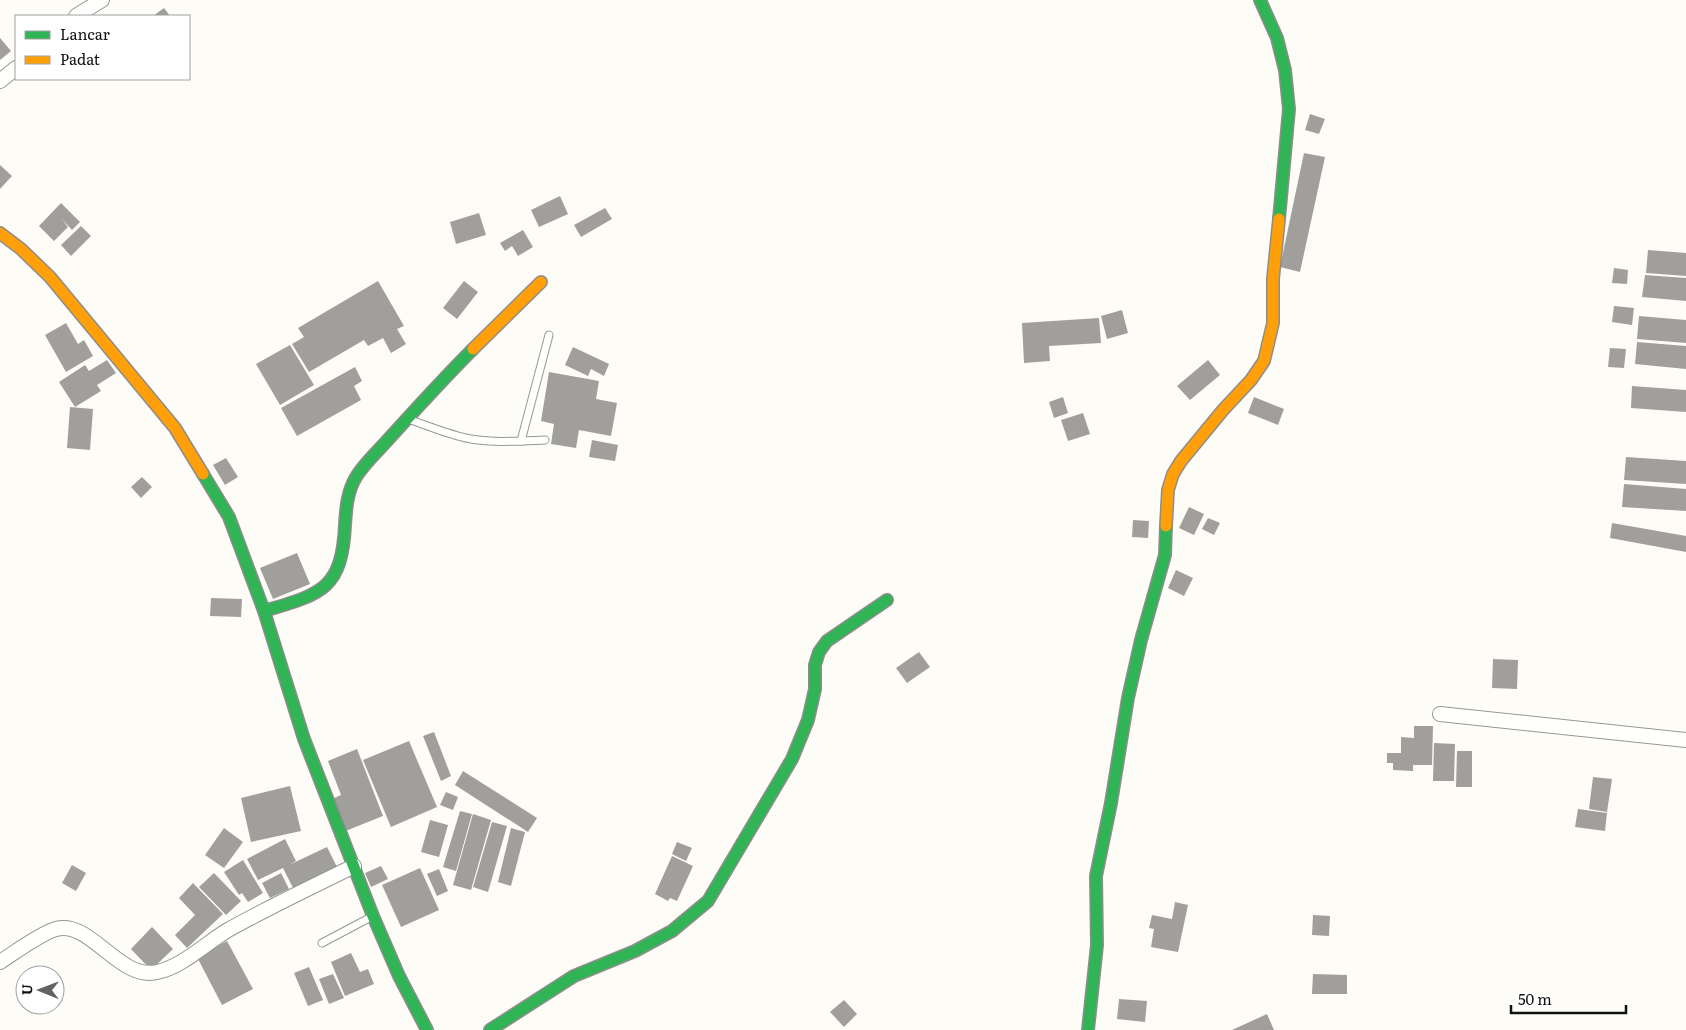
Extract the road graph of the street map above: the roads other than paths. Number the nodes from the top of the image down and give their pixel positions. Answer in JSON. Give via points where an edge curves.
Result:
{"nodes":[{"id":1,"x":102,"y":0,"type":"edge"},
{"id":2,"x":1260,"y":0,"type":"edge"},
{"id":3,"x":78,"y":15,"type":"edge"},
{"id":4,"x":15,"y":69,"type":"edge"},
{"id":5,"x":0,"y":81,"type":"edge"},
{"id":6,"x":0,"y":233,"type":"edge"},
{"id":7,"x":541,"y":282,"type":"dead end"},
{"id":8,"x":549,"y":335,"type":"dead end"},
{"id":9,"x":405,"y":418,"type":"junction"},
{"id":10,"x":545,"y":440,"type":"dead end"},
{"id":11,"x":521,"y":441,"type":"junction"},
{"id":12,"x":887,"y":600,"type":"dead end"},
{"id":13,"x":264,"y":611,"type":"junction"},
{"id":14,"x":1440,"y":714,"type":"dead end"},
{"id":15,"x":1686,"y":740,"type":"edge"},
{"id":16,"x":354,"y":866,"type":"junction"},
{"id":17,"x":373,"y":916,"type":"junction"},
{"id":18,"x":322,"y":943,"type":"dead end"},
{"id":19,"x":0,"y":962,"type":"edge"},
{"id":20,"x":427,"y":1030,"type":"edge"},
{"id":21,"x":490,"y":1030,"type":"edge"},
{"id":22,"x":1088,"y":1030,"type":"edge"}],
"edges":[{"from":1,"to":3,"type":"street"},
{"from":2,"to":22,"type":"street","via":[[1277,38],[1285,70],[1289,109],[1274,279],[1274,323],[1260,367],[1181,461],[1168,490],[1165,555],[1130,688],[1096,876],[1097,945]]},
{"from":4,"to":5,"type":"street"},
{"from":6,"to":13,"type":"street","via":[[22,249],[50,277],[175,428],[228,517]]},
{"from":7,"to":9,"type":"street"},
{"from":8,"to":11,"type":"lane"},
{"from":9,"to":11,"type":"lane","via":[[470,439]]},
{"from":9,"to":13,"type":"street","via":[[352,484],[340,565],[333,578],[310,595]]},
{"from":10,"to":11,"type":"lane"},
{"from":12,"to":21,"type":"street","via":[[827,642],[819,652],[808,720],[792,759],[708,902],[672,931],[635,951],[574,976]]},
{"from":13,"to":16,"type":"street","via":[[304,740]]},
{"from":14,"to":15,"type":"street"},
{"from":16,"to":17,"type":"street"},
{"from":16,"to":19,"type":"street","via":[[227,931],[171,967],[155,973],[142,972],[118,961],[82,932],[67,928],[44,935]]},
{"from":17,"to":18,"type":"lane"},
{"from":17,"to":20,"type":"street"}]}
